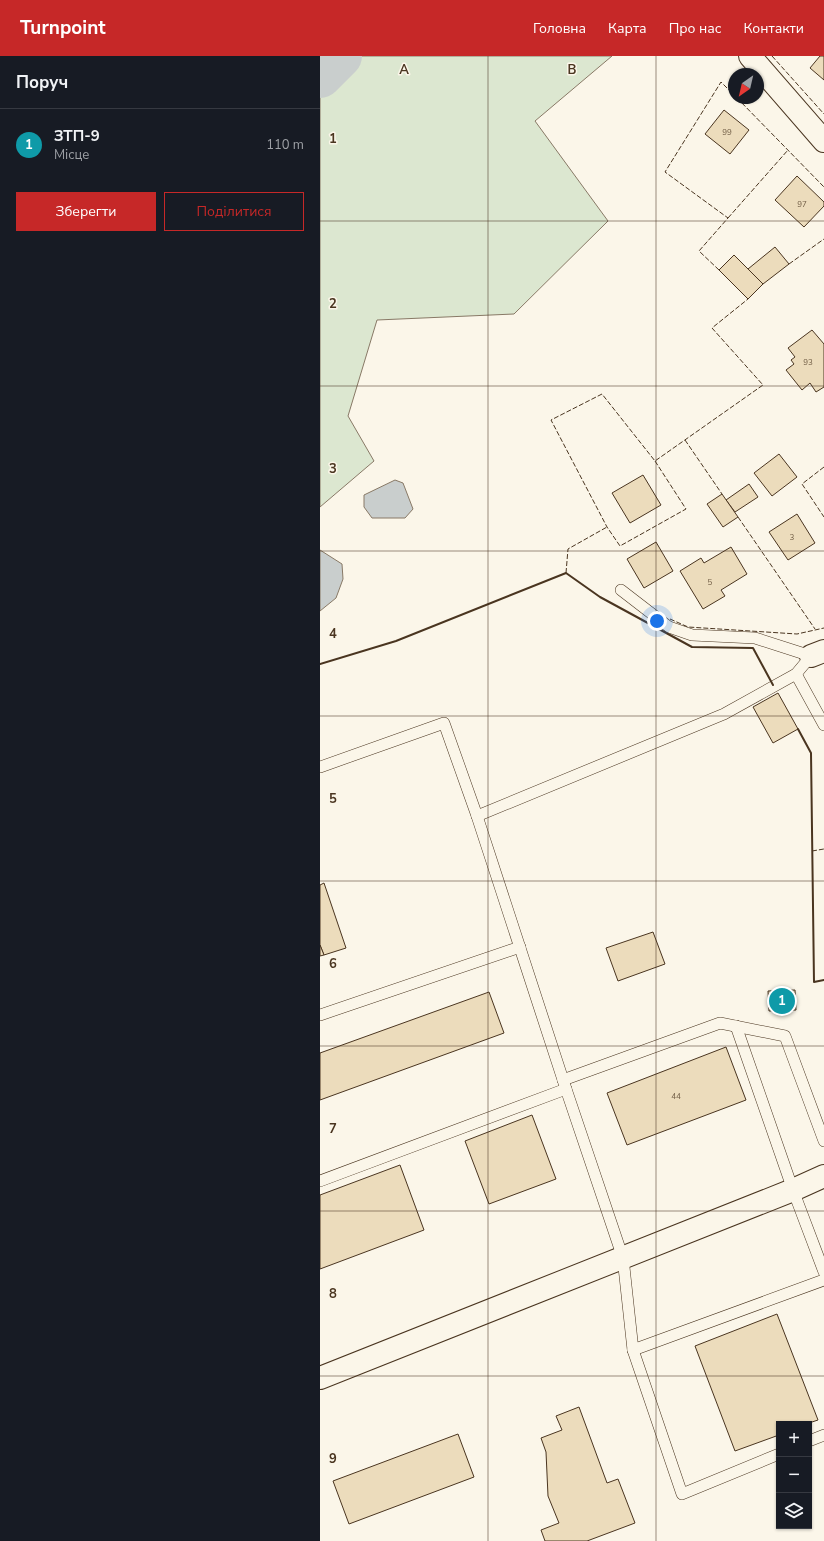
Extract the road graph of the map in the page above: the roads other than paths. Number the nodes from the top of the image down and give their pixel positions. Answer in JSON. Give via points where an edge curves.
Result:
{"nodes":[{"id":1,"x":750,"y":56,"type":"edge"},
{"id":2,"x":824,"y":142,"type":"edge"},
{"id":3,"x":621,"y":590,"type":"dead end"},
{"id":4,"x":818,"y":654,"type":"edge"},
{"id":5,"x":796,"y":674,"type":"junction"},
{"id":6,"x":824,"y":725,"type":"edge"},
{"id":7,"x":320,"y":767,"type":"edge"},
{"id":8,"x":477,"y":816,"type":"junction"},
{"id":9,"x":520,"y":947,"type":"junction"},
{"id":10,"x":320,"y":1015,"type":"edge"},
{"id":11,"x":736,"y":1026,"type":"junction"},
{"id":12,"x":565,"y":1085,"type":"junction"},
{"id":13,"x":824,"y":1141,"type":"edge"},
{"id":14,"x":824,"y":1176,"type":"edge"},
{"id":15,"x":320,"y":1181,"type":"edge"},
{"id":16,"x":792,"y":1190,"type":"junction"},
{"id":17,"x":623,"y":1258,"type":"junction"},
{"id":18,"x":824,"y":1272,"type":"edge"},
{"id":19,"x":824,"y":1280,"type":"edge"},
{"id":20,"x":633,"y":1350,"type":"junction"},
{"id":21,"x":320,"y":1378,"type":"edge"},
{"id":22,"x":824,"y":1435,"type":"edge"},
{"id":23,"x":812,"y":1441,"type":"edge"},
{"id":24,"x":776,"y":1455,"type":"edge"}],
"edges":[{"from":1,"to":2,"type":"street"},
{"from":3,"to":4,"type":"lane","via":[[668,627],[692,635],[755,638]]},
{"from":4,"to":5,"type":"lane"},
{"from":5,"to":6,"type":"lane"},
{"from":5,"to":8,"type":"lane","via":[[724,714]]},
{"from":7,"to":8,"type":"lane","via":[[444,723]]},
{"from":8,"to":9,"type":"lane"},
{"from":9,"to":10,"type":"lane"},
{"from":9,"to":12,"type":"lane"},
{"from":11,"to":12,"type":"lane","via":[[720,1023]]},
{"from":11,"to":13,"type":"lane","via":[[785,1036]]},
{"from":11,"to":16,"type":"lane"},
{"from":12,"to":15,"type":"lane"},
{"from":12,"to":17,"type":"lane"},
{"from":14,"to":16,"type":"street"},
{"from":16,"to":17,"type":"street"},
{"from":16,"to":18,"type":"lane"},
{"from":17,"to":20,"type":"lane"},
{"from":17,"to":21,"type":"street"},
{"from":19,"to":20,"type":"lane"},
{"from":20,"to":24,"type":"lane","via":[[682,1494]]},
{"from":22,"to":23,"type":"lane"}]}
